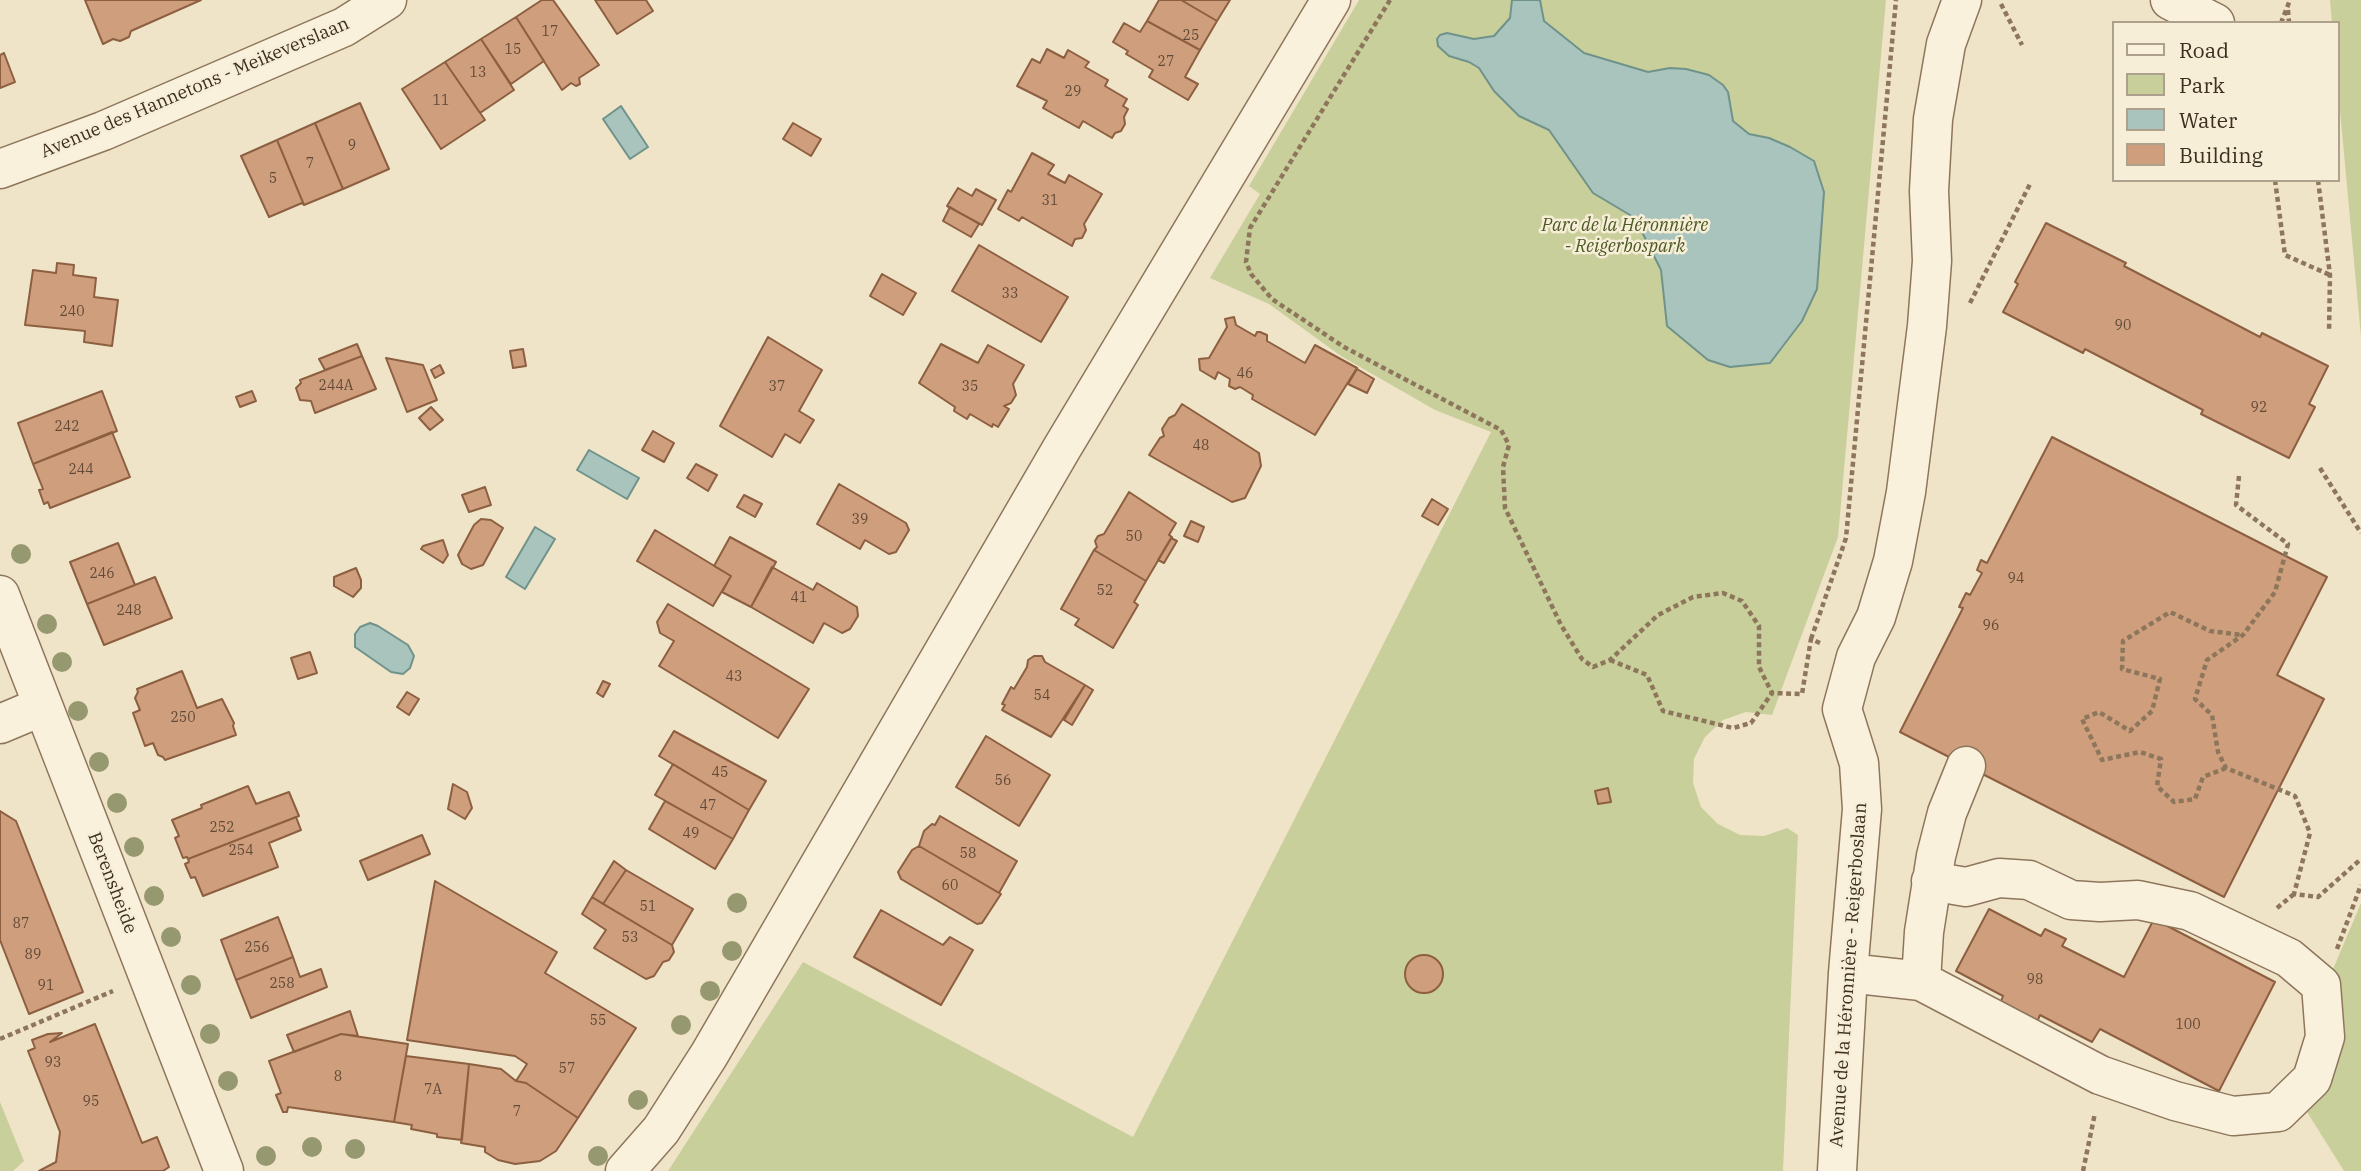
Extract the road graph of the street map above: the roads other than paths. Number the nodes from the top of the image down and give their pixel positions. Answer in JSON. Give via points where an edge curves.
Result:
{"nodes":[{"id":1,"x":387,"y":0,"type":"edge"},
{"id":2,"x":1331,"y":0,"type":"edge"},
{"id":3,"x":1962,"y":0,"type":"edge"},
{"id":4,"x":2170,"y":0,"type":"edge"},
{"id":5,"x":2211,"y":21,"type":"edge"},
{"id":6,"x":0,"y":169,"type":"edge"},
{"id":7,"x":0,"y":595,"type":"edge"},
{"id":8,"x":43,"y":706,"type":"junction"},
{"id":9,"x":0,"y":724,"type":"edge"},
{"id":10,"x":1966,"y":766,"type":"dead end"},
{"id":11,"x":1931,"y":881,"type":"junction"},
{"id":12,"x":1848,"y":973,"type":"junction"},
{"id":13,"x":1921,"y":981,"type":"junction"},
{"id":14,"x":224,"y":1171,"type":"edge"},
{"id":15,"x":625,"y":1171,"type":"edge"},
{"id":16,"x":1837,"y":1171,"type":"edge"}],
"edges":[{"from":1,"to":6,"type":"street","name":"Avenue des Hannetons - Meikeverslaan","via":[[331,33],[103,131]]},
{"from":2,"to":15,"type":"street","via":[[1062,448],[709,1055],[661,1130]]},
{"from":3,"to":12,"type":"street","name":"Avenue de la Héronnière - Reigerboslaan","via":[[1947,44],[1933,119],[1932,261],[1906,492],[1893,561],[1876,617],[1856,657],[1842,709],[1859,763],[1862,809]]},
{"from":4,"to":5,"type":"street"},
{"from":7,"to":8,"type":"street","name":"Berensheide"},
{"from":8,"to":9,"type":"street"},
{"from":8,"to":14,"type":"street","name":"Berensheide"},
{"from":10,"to":11,"type":"street","via":[[1947,813]]},
{"from":11,"to":13,"type":"street"},
{"from":11,"to":13,"type":"street","via":[[1966,887],[1999,878],[2029,880],[2071,900],[2138,901],[2190,911],[2289,958],[2321,985],[2325,1037],[2312,1079],[2278,1112],[2233,1116],[2100,1075]]},
{"from":12,"to":13,"type":"street"},
{"from":12,"to":16,"type":"street","name":"Avenue de la Héronnière - Reigerboslaan"}]}
